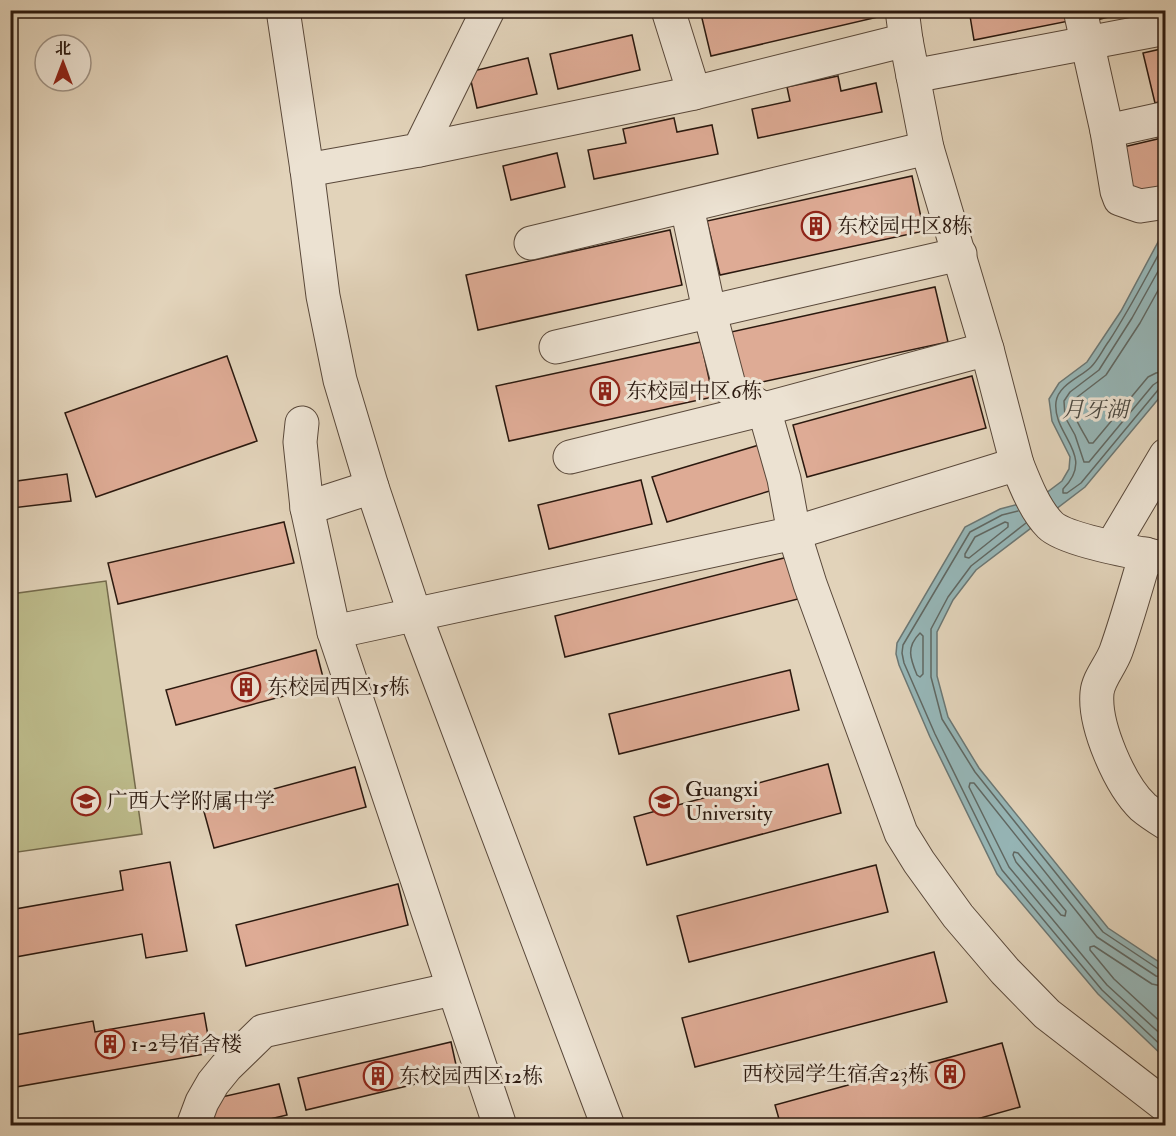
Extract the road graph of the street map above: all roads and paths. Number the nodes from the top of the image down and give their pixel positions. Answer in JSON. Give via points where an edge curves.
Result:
{"nodes":[{"id":1,"x":283,"y":10,"type":"edge"},
{"id":2,"x":488,"y":10,"type":"edge"},
{"id":3,"x":668,"y":10,"type":"edge"},
{"id":4,"x":1080,"y":10,"type":"edge"},
{"id":5,"x":904,"y":25,"type":"edge"},
{"id":6,"x":1166,"y":28,"type":"edge"},
{"id":7,"x":1086,"y":42,"type":"junction"},
{"id":8,"x":913,"y":76,"type":"junction"},
{"id":9,"x":694,"y":93,"type":"junction"},
{"id":10,"x":1166,"y":118,"type":"edge"},
{"id":11,"x":1107,"y":131,"type":"junction"},
{"id":12,"x":927,"y":148,"type":"junction"},
{"id":13,"x":419,"y":150,"type":"junction"},
{"id":14,"x":307,"y":170,"type":"junction"},
{"id":15,"x":1166,"y":202,"type":"edge"},
{"id":16,"x":687,"y":207,"type":"junction"},
{"id":17,"x":531,"y":243,"type":"dead end"},
{"id":18,"x":960,"y":254,"type":"junction"},
{"id":19,"x":710,"y":310,"type":"junction"},
{"id":20,"x":556,"y":347,"type":"dead end"},
{"id":21,"x":987,"y":349,"type":"junction"},
{"id":22,"x":764,"y":409,"type":"junction"},
{"id":23,"x":302,"y":423,"type":"dead end"},
{"id":24,"x":1166,"y":456,"type":"edge"},
{"id":25,"x":570,"y":457,"type":"dead end"},
{"id":26,"x":1023,"y":479,"type":"junction"},
{"id":27,"x":372,"y":487,"type":"junction"},
{"id":28,"x":307,"y":508,"type":"junction"},
{"id":29,"x":794,"y":533,"type":"junction"},
{"id":30,"x":1112,"y":546,"type":"junction"},
{"id":31,"x":1156,"y":556,"type":"edge"},
{"id":32,"x":415,"y":615,"type":"junction"},
{"id":33,"x":334,"y":632,"type":"junction"},
{"id":34,"x":1166,"y":823,"type":"edge"},
{"id":35,"x":453,"y":989,"type":"junction"},
{"id":36,"x":1166,"y":1106,"type":"edge"},
{"id":37,"x":192,"y":1125,"type":"edge"},
{"id":38,"x":500,"y":1125,"type":"edge"},
{"id":39,"x":608,"y":1125,"type":"edge"}],
"edges":[{"from":1,"to":14,"type":"street"},
{"from":2,"to":13,"type":"street"},
{"from":3,"to":9,"type":"street"},
{"from":4,"to":7,"type":"street"},
{"from":5,"to":8,"type":"street"},
{"from":5,"to":9,"type":"street"},
{"from":6,"to":7,"type":"street"},
{"from":7,"to":8,"type":"street"},
{"from":7,"to":11,"type":"street"},
{"from":8,"to":12,"type":"street"},
{"from":9,"to":13,"type":"street"},
{"from":10,"to":11,"type":"street"},
{"from":11,"to":15,"type":"street","via":[[1120,198],[1140,206]]},
{"from":12,"to":16,"type":"street"},
{"from":12,"to":18,"type":"street"},
{"from":13,"to":14,"type":"street"},
{"from":14,"to":27,"type":"street","via":[[323,296],[340,380]]},
{"from":16,"to":17,"type":"street"},
{"from":16,"to":19,"type":"street"},
{"from":18,"to":19,"type":"street"},
{"from":18,"to":21,"type":"street"},
{"from":19,"to":20,"type":"street"},
{"from":19,"to":22,"type":"street","via":[[730,389]]},
{"from":21,"to":22,"type":"street"},
{"from":21,"to":26,"type":"street"},
{"from":22,"to":25,"type":"street"},
{"from":22,"to":29,"type":"street"},
{"from":23,"to":28,"type":"street","via":[[300,442]]},
{"from":24,"to":30,"type":"street"},
{"from":26,"to":29,"type":"street"},
{"from":26,"to":30,"type":"street","via":[[1051,526],[1071,536]]},
{"from":27,"to":28,"type":"street"},
{"from":27,"to":32,"type":"street"},
{"from":28,"to":33,"type":"street"},
{"from":29,"to":32,"type":"street"},
{"from":29,"to":36,"type":"street","via":[[902,833],[919,862],[972,932],[1047,1014]]},
{"from":30,"to":31,"type":"street"},
{"from":31,"to":34,"type":"street","via":[[1098,686],[1097,699],[1108,751],[1137,800]]},
{"from":32,"to":33,"type":"street"},
{"from":32,"to":39,"type":"street"},
{"from":33,"to":35,"type":"street"},
{"from":35,"to":37,"type":"street","via":[[263,1031],[213,1083]]},
{"from":35,"to":38,"type":"street"}]}
